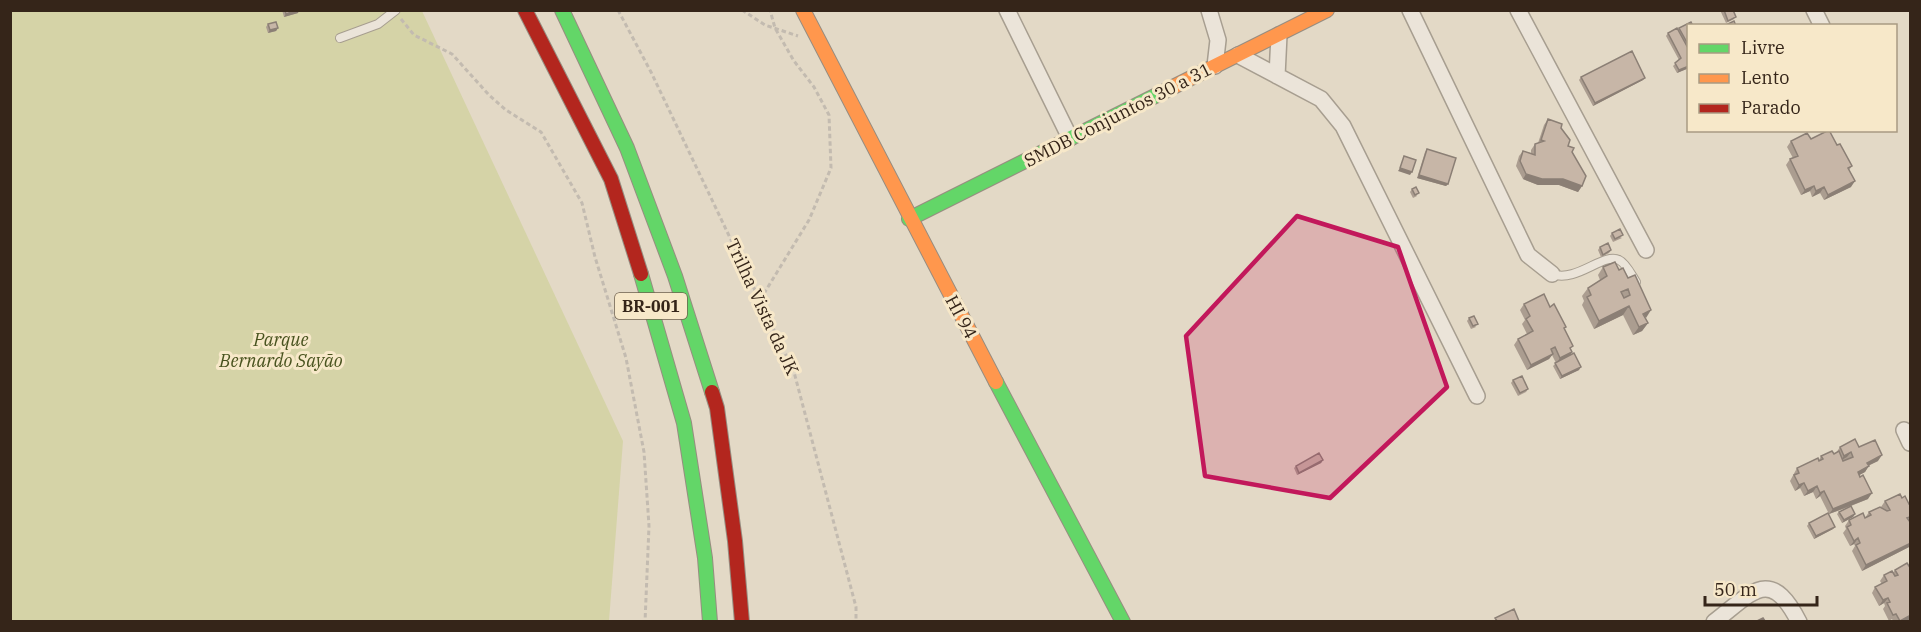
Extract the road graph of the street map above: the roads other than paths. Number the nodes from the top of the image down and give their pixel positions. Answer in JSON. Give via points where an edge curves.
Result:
{"nodes":[{"id":1,"x":397,"y":10,"type":"edge"},
{"id":2,"x":525,"y":10,"type":"edge"},
{"id":3,"x":562,"y":10,"type":"edge"},
{"id":4,"x":802,"y":10,"type":"edge"},
{"id":5,"x":1007,"y":10,"type":"edge"},
{"id":6,"x":1209,"y":10,"type":"edge"},
{"id":7,"x":1327,"y":10,"type":"edge"},
{"id":8,"x":1410,"y":10,"type":"edge"},
{"id":9,"x":1518,"y":10,"type":"edge"},
{"id":10,"x":1814,"y":10,"type":"edge"},
{"id":11,"x":1821,"y":24,"type":"edge"},
{"id":12,"x":1279,"y":35,"type":"junction"},
{"id":13,"x":340,"y":38,"type":"dead end"},
{"id":14,"x":1238,"y":55,"type":"junction"},
{"id":15,"x":1215,"y":66,"type":"junction"},
{"id":16,"x":1277,"y":76,"type":"junction"},
{"id":17,"x":1070,"y":138,"type":"junction"},
{"id":18,"x":909,"y":219,"type":"junction"},
{"id":19,"x":1646,"y":250,"type":"dead end"},
{"id":20,"x":1552,"y":274,"type":"joint"},
{"id":21,"x":1639,"y":286,"type":"edge"},
{"id":22,"x":1477,"y":396,"type":"dead end"},
{"id":23,"x":710,"y":621,"type":"edge"},
{"id":24,"x":742,"y":621,"type":"edge"},
{"id":25,"x":1123,"y":621,"type":"edge"},
{"id":26,"x":1714,"y":621,"type":"edge"},
{"id":27,"x":1799,"y":621,"type":"edge"}],
"edges":[{"from":1,"to":13,"type":"lane","via":[[378,24]]},
{"from":2,"to":23,"type":"main road","number":"BR-001","via":[[610,179],[652,311],[684,423],[705,558]]},
{"from":3,"to":24,"type":"main road","number":"BR-001","via":[[627,148],[675,276],[717,408]]},
{"from":4,"to":18,"type":"main road","name":"HI 94"},
{"from":5,"to":17,"type":"street"},
{"from":6,"to":15,"type":"street","via":[[1218,40]]},
{"from":7,"to":12,"type":"main road","name":"SMDB Conjuntos 30 a 31"},
{"from":8,"to":20,"type":"street","via":[[1528,255]]},
{"from":9,"to":19,"type":"street"},
{"from":10,"to":11,"type":"street"},
{"from":12,"to":14,"type":"main road","name":"SMDB Conjuntos 30 a 31"},
{"from":12,"to":16,"type":"street"},
{"from":14,"to":15,"type":"main road","name":"SMDB Conjuntos 30 a 31"},
{"from":14,"to":16,"type":"street"},
{"from":15,"to":17,"type":"main road","name":"SMDB Conjuntos 30 a 31"},
{"from":16,"to":22,"type":"street","via":[[1321,99],[1342,126]]},
{"from":17,"to":18,"type":"main road","name":"SMDB Conjuntos 30 a 31"},
{"from":18,"to":25,"type":"main road","name":"HI 94"},
{"from":20,"to":21,"type":"lane","via":[[1576,274],[1612,258],[1621,261]]},
{"from":26,"to":27,"type":"street","via":[[1765,587],[1783,596]]}]}
